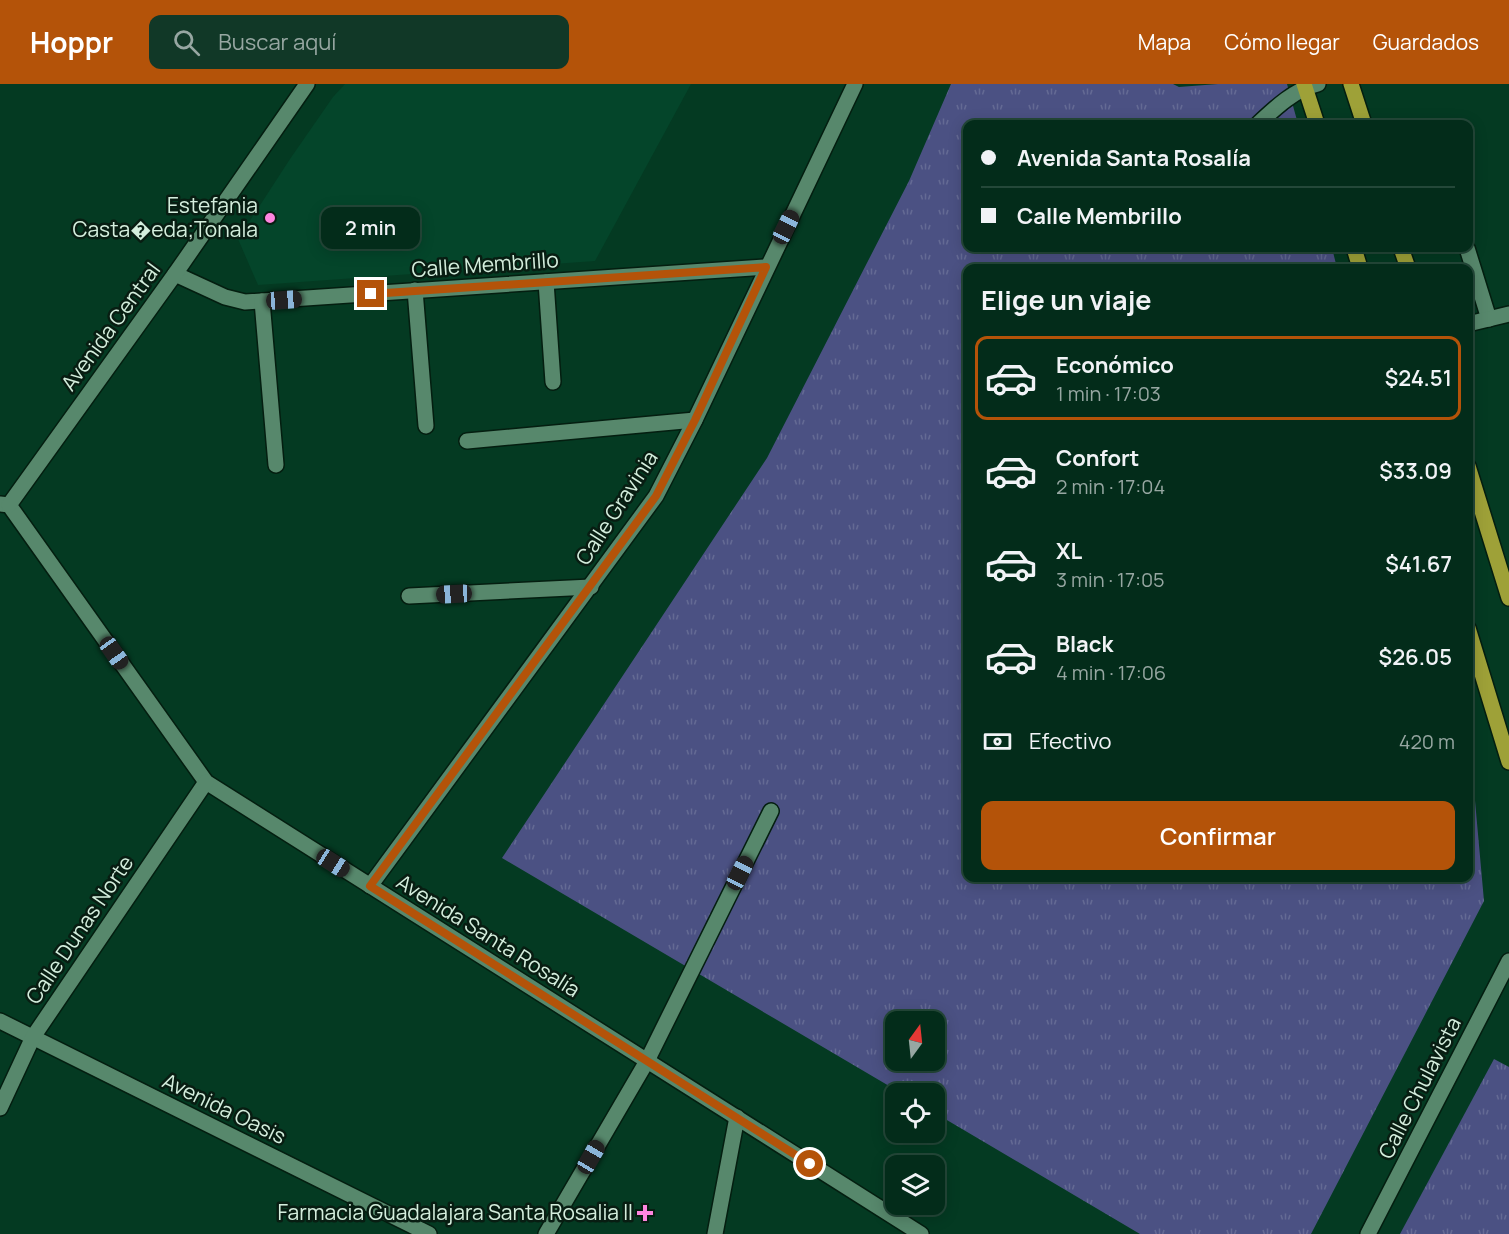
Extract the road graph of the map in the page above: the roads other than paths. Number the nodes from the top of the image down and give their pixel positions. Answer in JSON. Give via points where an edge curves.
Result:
{"nodes":[{"id":1,"x":307,"y":84,"type":"edge"},
{"id":2,"x":855,"y":84,"type":"edge"},
{"id":3,"x":1352,"y":84,"type":"edge"},
{"id":4,"x":1309,"y":85,"type":"edge"},
{"id":5,"x":1262,"y":120,"type":"edge"},
{"id":6,"x":1316,"y":120,"type":"edge"},
{"id":7,"x":1363,"y":120,"type":"edge"},
{"id":8,"x":766,"y":267,"type":"junction"},
{"id":9,"x":1473,"y":267,"type":"edge"},
{"id":10,"x":175,"y":274,"type":"junction"},
{"id":11,"x":546,"y":282,"type":"junction"},
{"id":12,"x":415,"y":291,"type":"junction"},
{"id":13,"x":262,"y":301,"type":"junction"},
{"id":14,"x":1509,"y":314,"type":"edge"},
{"id":15,"x":1489,"y":319,"type":"junction"},
{"id":16,"x":1473,"y":323,"type":"edge"},
{"id":17,"x":553,"y":382,"type":"dead end"},
{"id":18,"x":695,"y":420,"type":"junction"},
{"id":19,"x":426,"y":426,"type":"dead end"},
{"id":20,"x":467,"y":441,"type":"dead end"},
{"id":21,"x":276,"y":465,"type":"dead end"},
{"id":22,"x":1473,"y":480,"type":"edge"},
{"id":23,"x":5,"y":505,"type":"edge"},
{"id":24,"x":1504,"y":566,"type":"edge"},
{"id":25,"x":591,"y":587,"type":"junction"},
{"id":26,"x":409,"y":596,"type":"dead end"},
{"id":27,"x":1509,"y":598,"type":"edge"},
{"id":28,"x":1473,"y":644,"type":"edge"},
{"id":29,"x":1509,"y":762,"type":"edge"},
{"id":30,"x":206,"y":782,"type":"junction"},
{"id":31,"x":771,"y":811,"type":"dead end"},
{"id":32,"x":370,"y":886,"type":"junction"},
{"id":33,"x":1509,"y":962,"type":"edge"},
{"id":34,"x":0,"y":1021,"type":"edge"},
{"id":35,"x":33,"y":1037,"type":"junction"},
{"id":36,"x":647,"y":1061,"type":"junction"},
{"id":37,"x":0,"y":1108,"type":"edge"},
{"id":38,"x":736,"y":1117,"type":"junction"},
{"id":39,"x":429,"y":1234,"type":"edge"},
{"id":40,"x":546,"y":1234,"type":"edge"},
{"id":41,"x":715,"y":1234,"type":"edge"},
{"id":42,"x":921,"y":1234,"type":"edge"},
{"id":43,"x":1368,"y":1234,"type":"edge"}],
"edges":[{"from":1,"to":10,"type":"street","name":"Avenida Central"},
{"from":2,"to":8,"type":"street","name":"Calle Gravinia"},
{"from":3,"to":7,"type":"main road"},
{"from":4,"to":5,"type":"street"},
{"from":4,"to":6,"type":"main road"},
{"from":8,"to":11,"type":"street","name":"Calle Membrillo"},
{"from":8,"to":18,"type":"street","name":"Calle Gravinia"},
{"from":9,"to":15,"type":"street"},
{"from":10,"to":13,"type":"street","name":"Calle Membrillo","via":[[225,297]]},
{"from":10,"to":23,"type":"street","name":"Avenida Central"},
{"from":11,"to":12,"type":"street","name":"Calle Membrillo"},
{"from":11,"to":17,"type":"street"},
{"from":12,"to":13,"type":"street","name":"Calle Membrillo"},
{"from":12,"to":19,"type":"street"},
{"from":13,"to":21,"type":"street"},
{"from":14,"to":15,"type":"street"},
{"from":15,"to":16,"type":"street"},
{"from":18,"to":20,"type":"street"},
{"from":18,"to":25,"type":"street","name":"Calle Gravinia","via":[[656,496]]},
{"from":22,"to":24,"type":"main road"},
{"from":23,"to":30,"type":"street","name":"Avenida Santa Rosalía"},
{"from":24,"to":27,"type":"main road"},
{"from":25,"to":26,"type":"street"},
{"from":25,"to":32,"type":"street","name":"Calle Gravinia"},
{"from":28,"to":29,"type":"main road"},
{"from":30,"to":32,"type":"street","name":"Avenida Santa Rosalía"},
{"from":30,"to":35,"type":"street","name":"Calle Dunas Norte"},
{"from":31,"to":36,"type":"street"},
{"from":32,"to":36,"type":"street","name":"Avenida Santa Rosalía"},
{"from":33,"to":43,"type":"street","name":"Calle Chulavista"},
{"from":34,"to":35,"type":"street","name":"Avenida Oasis"},
{"from":35,"to":37,"type":"street","name":"Calle Dunas Norte"},
{"from":35,"to":39,"type":"street","name":"Avenida Oasis"},
{"from":36,"to":38,"type":"street","name":"Avenida Santa Rosalía"},
{"from":36,"to":40,"type":"street"},
{"from":38,"to":41,"type":"street"},
{"from":38,"to":42,"type":"street","name":"Avenida Santa Rosalía"}]}
